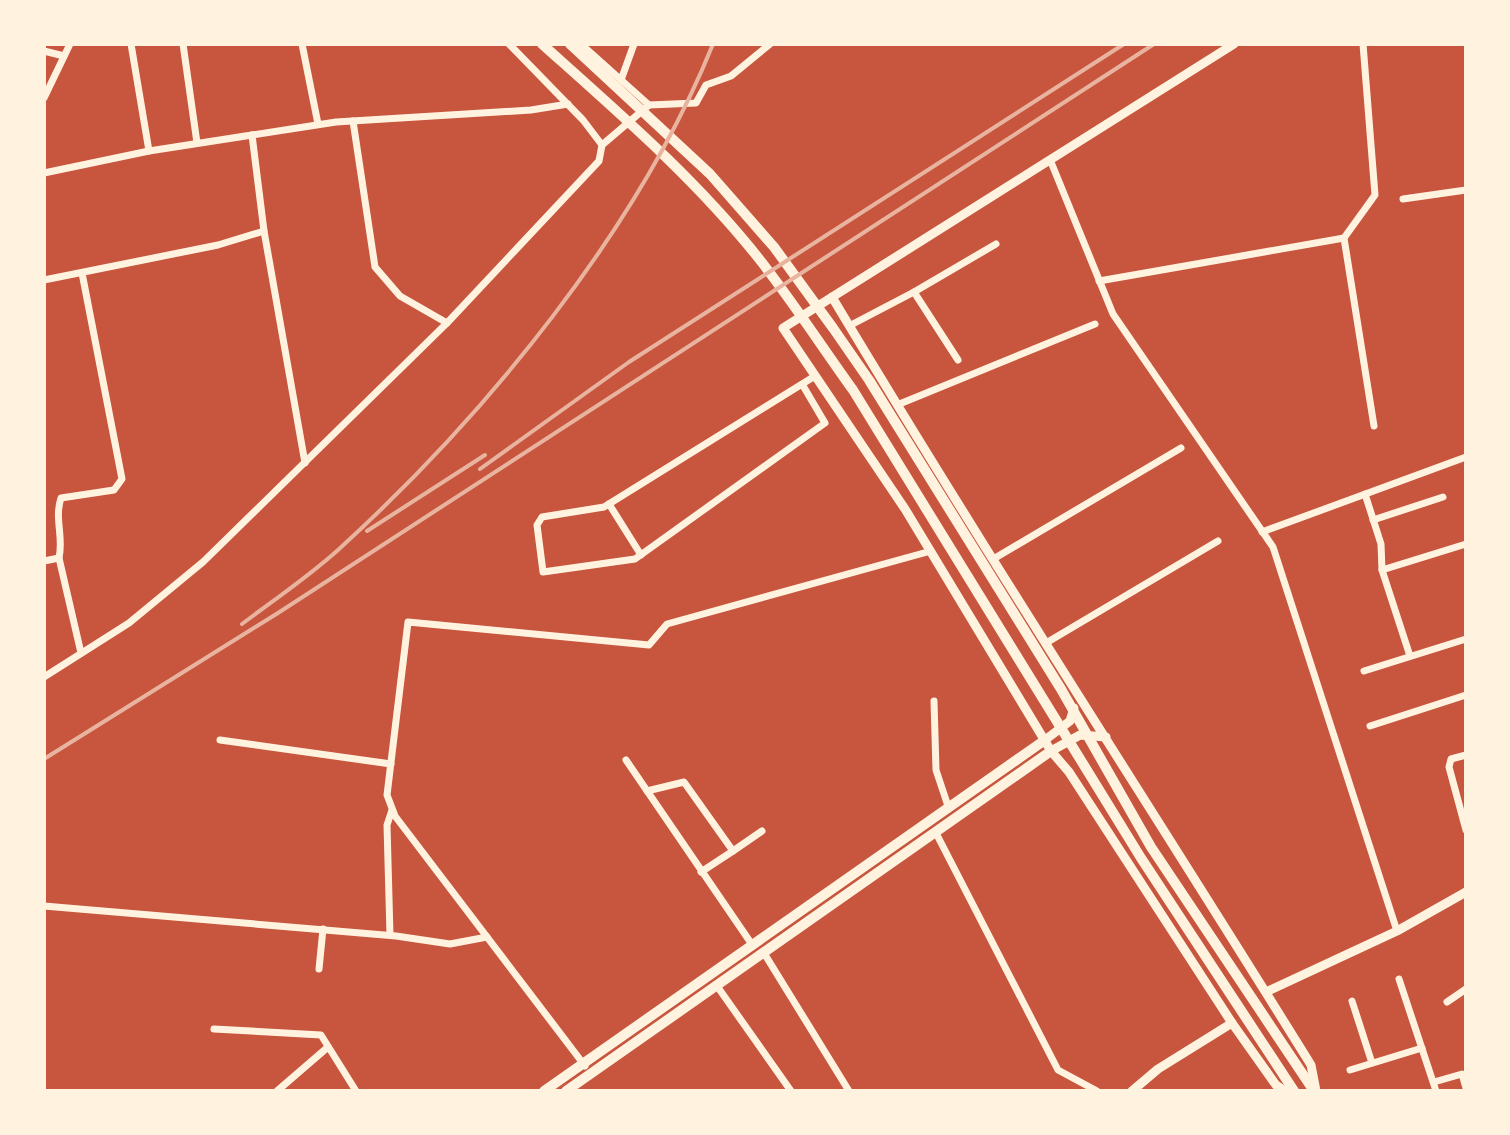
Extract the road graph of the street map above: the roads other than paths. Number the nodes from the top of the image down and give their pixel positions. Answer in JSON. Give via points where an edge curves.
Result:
{"nodes":[{"id":1,"x":70,"y":44,"type":"edge"},
{"id":2,"x":131,"y":44,"type":"edge"},
{"id":3,"x":183,"y":44,"type":"edge"},
{"id":4,"x":302,"y":44,"type":"edge"},
{"id":5,"x":509,"y":44,"type":"edge"},
{"id":6,"x":542,"y":44,"type":"edge"},
{"id":7,"x":570,"y":44,"type":"edge"},
{"id":8,"x":581,"y":44,"type":"edge"},
{"id":9,"x":634,"y":44,"type":"edge"},
{"id":10,"x":770,"y":44,"type":"edge"},
{"id":11,"x":1234,"y":44,"type":"edge"},
{"id":12,"x":1363,"y":44,"type":"edge"},
{"id":13,"x":44,"y":51,"type":"edge"},
{"id":14,"x":64,"y":56,"type":"junction"},
{"id":15,"x":621,"y":80,"type":"junction"},
{"id":16,"x":44,"y":98,"type":"edge"},
{"id":17,"x":568,"y":104,"type":"junction"},
{"id":18,"x":649,"y":105,"type":"junction"},
{"id":19,"x":353,"y":121,"type":"junction"},
{"id":20,"x":318,"y":124,"type":"junction"},
{"id":21,"x":252,"y":135,"type":"junction"},
{"id":22,"x":197,"y":143,"type":"junction"},
{"id":23,"x":602,"y":145,"type":"junction"},
{"id":24,"x":149,"y":151,"type":"junction"},
{"id":25,"x":1051,"y":162,"type":"junction"},
{"id":26,"x":44,"y":173,"type":"edge"},
{"id":27,"x":1466,"y":190,"type":"edge"},
{"id":28,"x":1403,"y":199,"type":"dead end"},
{"id":29,"x":264,"y":231,"type":"junction"},
{"id":30,"x":1344,"y":238,"type":"junction"},
{"id":31,"x":996,"y":244,"type":"dead end"},
{"id":32,"x":82,"y":273,"type":"junction"},
{"id":33,"x":44,"y":280,"type":"edge"},
{"id":34,"x":1099,"y":281,"type":"junction"},
{"id":35,"x":914,"y":292,"type":"junction"},
{"id":36,"x":832,"y":297,"type":"junction"},
{"id":37,"x":447,"y":323,"type":"junction"},
{"id":38,"x":1095,"y":324,"type":"dead end"},
{"id":39,"x":849,"y":326,"type":"junction"},
{"id":40,"x":958,"y":360,"type":"dead end"},
{"id":41,"x":815,"y":376,"type":"junction"},
{"id":42,"x":802,"y":384,"type":"junction"},
{"id":43,"x":897,"y":405,"type":"junction"},
{"id":44,"x":1374,"y":426,"type":"dead end"},
{"id":45,"x":1181,"y":448,"type":"dead end"},
{"id":46,"x":1466,"y":457,"type":"edge"},
{"id":47,"x":305,"y":463,"type":"junction"},
{"id":48,"x":1365,"y":494,"type":"junction"},
{"id":49,"x":1443,"y":497,"type":"dead end"},
{"id":50,"x":609,"y":504,"type":"junction"},
{"id":51,"x":1373,"y":520,"type":"junction"},
{"id":52,"x":1262,"y":532,"type":"junction"},
{"id":53,"x":1218,"y":541,"type":"dead end"},
{"id":54,"x":1466,"y":544,"type":"edge"},
{"id":55,"x":931,"y":551,"type":"junction"},
{"id":56,"x":641,"y":555,"type":"junction"},
{"id":57,"x":59,"y":558,"type":"junction"},
{"id":58,"x":995,"y":558,"type":"junction"},
{"id":59,"x":44,"y":561,"type":"edge"},
{"id":60,"x":1382,"y":570,"type":"junction"},
{"id":61,"x":1466,"y":639,"type":"edge"},
{"id":62,"x":1046,"y":643,"type":"junction"},
{"id":63,"x":81,"y":653,"type":"junction"},
{"id":64,"x":1410,"y":656,"type":"junction"},
{"id":65,"x":1364,"y":671,"type":"dead end"},
{"id":66,"x":44,"y":677,"type":"edge"},
{"id":67,"x":1466,"y":695,"type":"edge"},
{"id":68,"x":1078,"y":697,"type":"junction"},
{"id":69,"x":934,"y":701,"type":"dead end"},
{"id":70,"x":1370,"y":726,"type":"dead end"},
{"id":71,"x":1106,"y":737,"type":"junction"},
{"id":72,"x":220,"y":740,"type":"dead end"},
{"id":73,"x":1045,"y":740,"type":"junction"},
{"id":74,"x":1051,"y":751,"type":"junction"},
{"id":75,"x":1466,"y":755,"type":"edge"},
{"id":76,"x":626,"y":760,"type":"dead end"},
{"id":77,"x":391,"y":764,"type":"junction"},
{"id":78,"x":647,"y":791,"type":"junction"},
{"id":79,"x":948,"y":806,"type":"junction"},
{"id":80,"x":392,"y":808,"type":"junction"},
{"id":81,"x":1463,"y":810,"type":"edge"},
{"id":82,"x":1466,"y":830,"type":"edge"},
{"id":83,"x":762,"y":831,"type":"dead end"},
{"id":84,"x":936,"y":833,"type":"junction"},
{"id":85,"x":733,"y":851,"type":"junction"},
{"id":86,"x":701,"y":872,"type":"junction"},
{"id":87,"x":1466,"y":892,"type":"edge"},
{"id":88,"x":44,"y":906,"type":"edge"},
{"id":89,"x":323,"y":929,"type":"junction"},
{"id":90,"x":1397,"y":931,"type":"junction"},
{"id":91,"x":390,"y":935,"type":"junction"},
{"id":92,"x":487,"y":937,"type":"junction"},
{"id":93,"x":753,"y":946,"type":"junction"},
{"id":94,"x":764,"y":953,"type":"junction"},
{"id":95,"x":319,"y":969,"type":"dead end"},
{"id":96,"x":1399,"y":979,"type":"dead end"},
{"id":97,"x":717,"y":986,"type":"junction"},
{"id":98,"x":1466,"y":989,"type":"edge"},
{"id":99,"x":1266,"y":992,"type":"junction"},
{"id":100,"x":1352,"y":1001,"type":"dead end"},
{"id":101,"x":1447,"y":1002,"type":"dead end"},
{"id":102,"x":1232,"y":1023,"type":"junction"},
{"id":103,"x":214,"y":1029,"type":"dead end"},
{"id":104,"x":328,"y":1047,"type":"junction"},
{"id":105,"x":1422,"y":1048,"type":"junction"},
{"id":106,"x":1372,"y":1063,"type":"junction"},
{"id":107,"x":583,"y":1064,"type":"junction"},
{"id":108,"x":1350,"y":1070,"type":"dead end"},
{"id":109,"x":591,"y":1074,"type":"junction"},
{"id":110,"x":1435,"y":1087,"type":"edge"},
{"id":111,"x":1466,"y":1088,"type":"edge"},
{"id":112,"x":277,"y":1091,"type":"edge"},
{"id":113,"x":356,"y":1091,"type":"edge"},
{"id":114,"x":544,"y":1091,"type":"edge"},
{"id":115,"x":566,"y":1091,"type":"edge"},
{"id":116,"x":791,"y":1091,"type":"edge"},
{"id":117,"x":849,"y":1091,"type":"edge"},
{"id":118,"x":1097,"y":1091,"type":"edge"},
{"id":119,"x":1132,"y":1091,"type":"edge"},
{"id":120,"x":1285,"y":1091,"type":"edge"},
{"id":121,"x":1294,"y":1091,"type":"edge"},
{"id":122,"x":1315,"y":1091,"type":"edge"}],
"edges":[{"from":1,"to":14,"type":"street"},
{"from":2,"to":24,"type":"street"},
{"from":3,"to":22,"type":"street"},
{"from":4,"to":20,"type":"street"},
{"from":5,"to":17,"type":"street"},
{"from":6,"to":121,"type":"main road","via":[[696,187],[759,259],[817,339],[1141,858]]},
{"from":7,"to":122,"type":"main road","via":[[710,174],[774,247],[824,316],[1061,689],[1151,847]]},
{"from":8,"to":15,"type":"street"},
{"from":9,"to":15,"type":"street"},
{"from":10,"to":18,"type":"street","via":[[731,76],[706,85],[696,103]]},
{"from":11,"to":25,"type":"street"},
{"from":12,"to":30,"type":"street","via":[[1375,195]]},
{"from":13,"to":14,"type":"street"},
{"from":14,"to":16,"type":"street"},
{"from":15,"to":18,"type":"street"},
{"from":17,"to":19,"type":"street"},
{"from":17,"to":23,"type":"street"},
{"from":18,"to":23,"type":"street"},
{"from":19,"to":20,"type":"street"},
{"from":19,"to":37,"type":"street","via":[[375,267],[400,296]]},
{"from":20,"to":21,"type":"street"},
{"from":21,"to":22,"type":"street"},
{"from":21,"to":29,"type":"street"},
{"from":22,"to":24,"type":"street"},
{"from":23,"to":37,"type":"street","via":[[599,161]]},
{"from":24,"to":26,"type":"street"},
{"from":25,"to":34,"type":"street"},
{"from":25,"to":36,"type":"street"},
{"from":27,"to":28,"type":"street"},
{"from":29,"to":32,"type":"street"},
{"from":29,"to":47,"type":"street"},
{"from":30,"to":34,"type":"street"},
{"from":30,"to":44,"type":"street"},
{"from":31,"to":35,"type":"street"},
{"from":32,"to":33,"type":"street"},
{"from":32,"to":57,"type":"street","via":[[122,479],[114,490],[61,498]]},
{"from":34,"to":52,"type":"street","via":[[1113,314]]},
{"from":35,"to":39,"type":"street"},
{"from":35,"to":40,"type":"street"},
{"from":36,"to":39,"type":"street"},
{"from":36,"to":41,"type":"street","via":[[783,328]]},
{"from":37,"to":47,"type":"street"},
{"from":38,"to":43,"type":"street"},
{"from":39,"to":43,"type":"street"},
{"from":41,"to":42,"type":"street"},
{"from":41,"to":55,"type":"street"},
{"from":42,"to":50,"type":"street"},
{"from":42,"to":56,"type":"street","via":[[825,423]]},
{"from":43,"to":58,"type":"street"},
{"from":45,"to":58,"type":"street"},
{"from":46,"to":48,"type":"street"},
{"from":47,"to":63,"type":"street","via":[[203,562],[129,623]]},
{"from":48,"to":51,"type":"street"},
{"from":48,"to":52,"type":"street"},
{"from":49,"to":51,"type":"street"},
{"from":50,"to":56,"type":"street"},
{"from":50,"to":56,"type":"street","via":[[538,520],[540,567],[549,573]]},
{"from":51,"to":60,"type":"street"},
{"from":52,"to":90,"type":"street","via":[[1277,559]]},
{"from":53,"to":62,"type":"street"},
{"from":54,"to":60,"type":"street"},
{"from":55,"to":73,"type":"street"},
{"from":55,"to":77,"type":"street","via":[[667,624],[649,645],[408,622]]},
{"from":57,"to":59,"type":"street"},
{"from":57,"to":63,"type":"street"},
{"from":58,"to":62,"type":"street"},
{"from":60,"to":64,"type":"street"},
{"from":61,"to":64,"type":"street"},
{"from":62,"to":68,"type":"street"},
{"from":63,"to":66,"type":"street"},
{"from":64,"to":65,"type":"street"},
{"from":67,"to":70,"type":"street"},
{"from":68,"to":71,"type":"street"},
{"from":68,"to":73,"type":"street","via":[[1070,721]]},
{"from":69,"to":79,"type":"street","via":[[936,770]]},
{"from":71,"to":74,"type":"street","via":[[1080,735]]},
{"from":71,"to":99,"type":"street"},
{"from":72,"to":77,"type":"street"},
{"from":73,"to":74,"type":"street"},
{"from":73,"to":79,"type":"main road"},
{"from":74,"to":84,"type":"main road"},
{"from":74,"to":102,"type":"street"},
{"from":75,"to":81,"type":"street","via":[[1451,759],[1449,767]]},
{"from":76,"to":78,"type":"street"},
{"from":77,"to":80,"type":"street","via":[[387,795]]},
{"from":78,"to":85,"type":"street","via":[[684,782]]},
{"from":78,"to":86,"type":"street"},
{"from":79,"to":93,"type":"main road"},
{"from":80,"to":91,"type":"street","via":[[387,825]]},
{"from":80,"to":92,"type":"street"},
{"from":81,"to":82,"type":"street"},
{"from":83,"to":85,"type":"street"},
{"from":84,"to":94,"type":"main road"},
{"from":84,"to":118,"type":"street","via":[[1058,1070]]},
{"from":85,"to":86,"type":"street"},
{"from":86,"to":93,"type":"street"},
{"from":87,"to":90,"type":"street"},
{"from":88,"to":89,"type":"street"},
{"from":89,"to":91,"type":"street"},
{"from":89,"to":95,"type":"street"},
{"from":90,"to":99,"type":"street"},
{"from":91,"to":92,"type":"street","via":[[450,944]]},
{"from":92,"to":107,"type":"street"},
{"from":93,"to":107,"type":"main road"},
{"from":94,"to":97,"type":"main road"},
{"from":94,"to":117,"type":"street"},
{"from":96,"to":105,"type":"street"},
{"from":97,"to":109,"type":"main road"},
{"from":97,"to":116,"type":"street"},
{"from":98,"to":101,"type":"street"},
{"from":99,"to":122,"type":"street","via":[[1311,1065]]},
{"from":100,"to":106,"type":"street"},
{"from":102,"to":119,"type":"street"},
{"from":102,"to":120,"type":"street"},
{"from":103,"to":104,"type":"street","via":[[321,1035]]},
{"from":104,"to":112,"type":"street"},
{"from":104,"to":113,"type":"street"},
{"from":105,"to":106,"type":"street"},
{"from":105,"to":110,"type":"street"},
{"from":106,"to":108,"type":"street"},
{"from":107,"to":109,"type":"street"},
{"from":107,"to":114,"type":"main road"},
{"from":109,"to":115,"type":"main road"},
{"from":110,"to":111,"type":"street","via":[[1462,1074]]}]}
